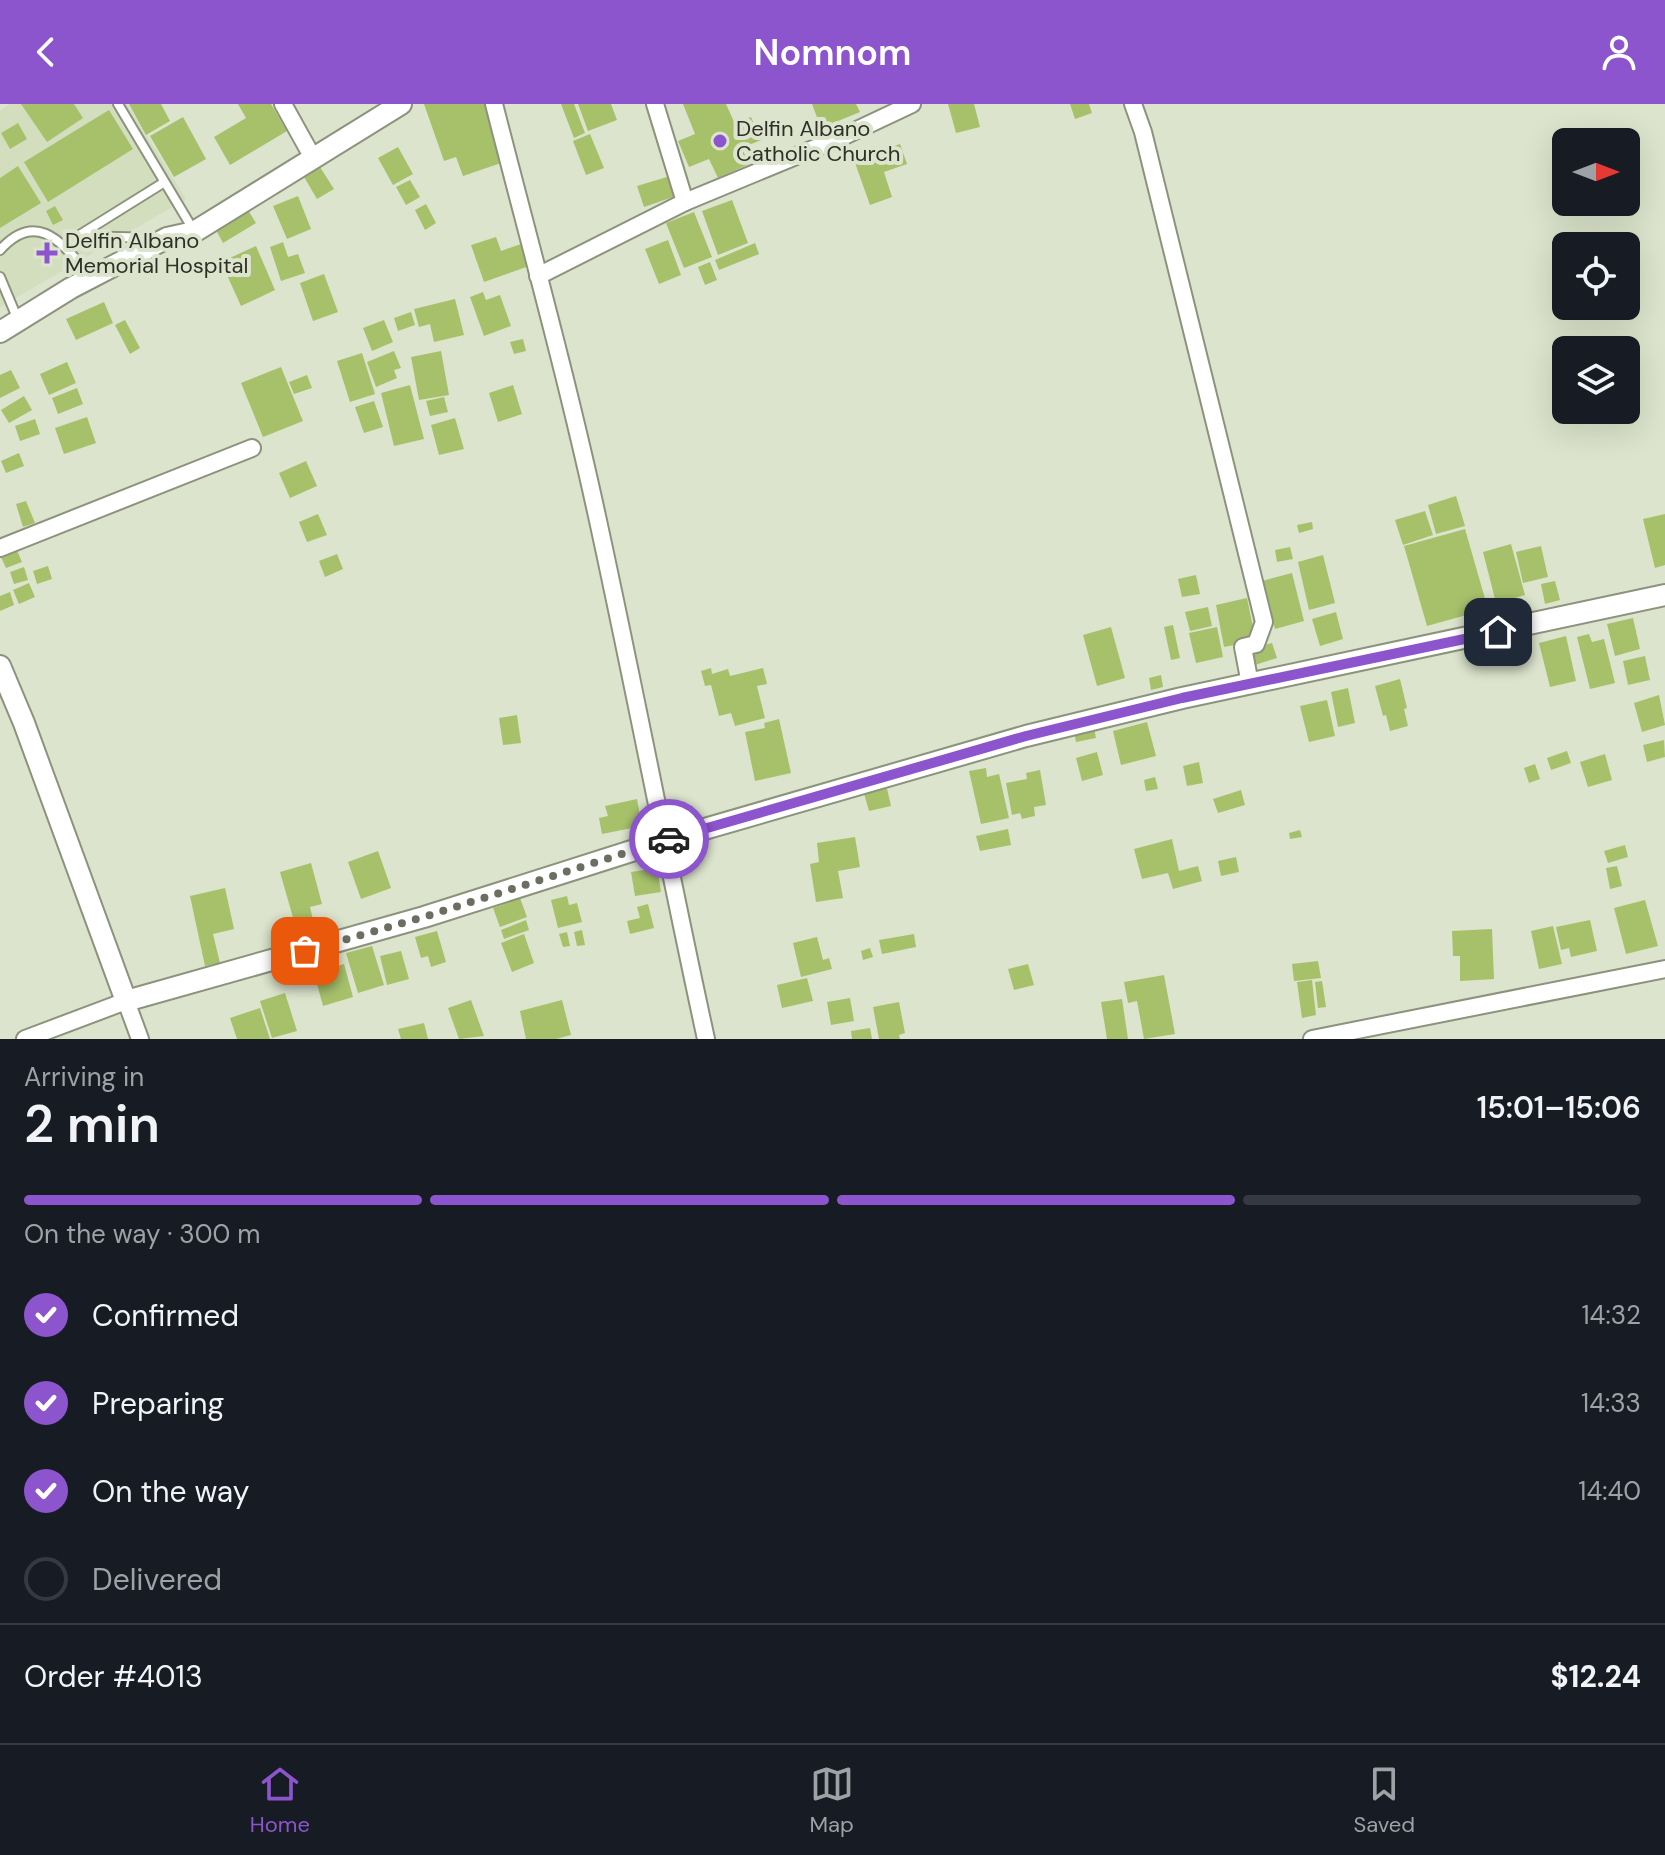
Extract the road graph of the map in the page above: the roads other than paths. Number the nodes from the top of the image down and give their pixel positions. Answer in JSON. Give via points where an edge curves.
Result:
{"nodes":[{"id":1,"x":118,"y":104,"type":"edge"},
{"id":2,"x":283,"y":104,"type":"edge"},
{"id":3,"x":401,"y":104,"type":"edge"},
{"id":4,"x":494,"y":104,"type":"edge"},
{"id":5,"x":655,"y":104,"type":"edge"},
{"id":6,"x":912,"y":104,"type":"edge"},
{"id":7,"x":1133,"y":104,"type":"edge"},
{"id":8,"x":313,"y":158,"type":"junction"},
{"id":9,"x":163,"y":183,"type":"junction"},
{"id":10,"x":685,"y":202,"type":"junction"},
{"id":11,"x":194,"y":232,"type":"junction"},
{"id":12,"x":167,"y":238,"type":"junction"},
{"id":13,"x":0,"y":250,"type":"edge"},
{"id":14,"x":538,"y":276,"type":"junction"},
{"id":15,"x":0,"y":277,"type":"edge"},
{"id":16,"x":94,"y":278,"type":"junction"},
{"id":17,"x":18,"y":320,"type":"junction"},
{"id":18,"x":0,"y":332,"type":"edge"},
{"id":19,"x":252,"y":448,"type":"dead end"},
{"id":20,"x":0,"y":548,"type":"edge"},
{"id":21,"x":1665,"y":595,"type":"edge"},
{"id":22,"x":0,"y":666,"type":"edge"},
{"id":23,"x":1250,"y":684,"type":"junction"},
{"id":24,"x":663,"y":841,"type":"junction"},
{"id":25,"x":1665,"y":969,"type":"edge"},
{"id":26,"x":126,"y":1001,"type":"junction"},
{"id":27,"x":25,"y":1039,"type":"edge"},
{"id":28,"x":140,"y":1039,"type":"edge"},
{"id":29,"x":706,"y":1039,"type":"edge"},
{"id":30,"x":1312,"y":1039,"type":"edge"}],
"edges":[{"from":1,"to":9,"type":"lane"},
{"from":2,"to":8,"type":"street"},
{"from":3,"to":8,"type":"street"},
{"from":4,"to":14,"type":"street"},
{"from":5,"to":10,"type":"street"},
{"from":6,"to":10,"type":"street"},
{"from":7,"to":23,"type":"street","via":[[1264,622],[1256,644],[1243,647]]},
{"from":8,"to":11,"type":"street"},
{"from":9,"to":11,"type":"lane"},
{"from":9,"to":12,"type":"lane","via":[[78,236]]},
{"from":10,"to":14,"type":"street"},
{"from":11,"to":12,"type":"street"},
{"from":12,"to":16,"type":"street"},
{"from":13,"to":16,"type":"lane","via":[[11,237],[30,230],[54,235]]},
{"from":14,"to":24,"type":"street","via":[[598,518]]},
{"from":15,"to":17,"type":"lane"},
{"from":16,"to":17,"type":"street"},
{"from":17,"to":18,"type":"street"},
{"from":19,"to":20,"type":"street"},
{"from":21,"to":23,"type":"street"},
{"from":22,"to":26,"type":"street"},
{"from":23,"to":24,"type":"street","via":[[1026,736]]},
{"from":24,"to":26,"type":"street","via":[[424,917]]},
{"from":24,"to":29,"type":"street"},
{"from":25,"to":30,"type":"street"},
{"from":26,"to":27,"type":"street"},
{"from":26,"to":28,"type":"street"}]}
